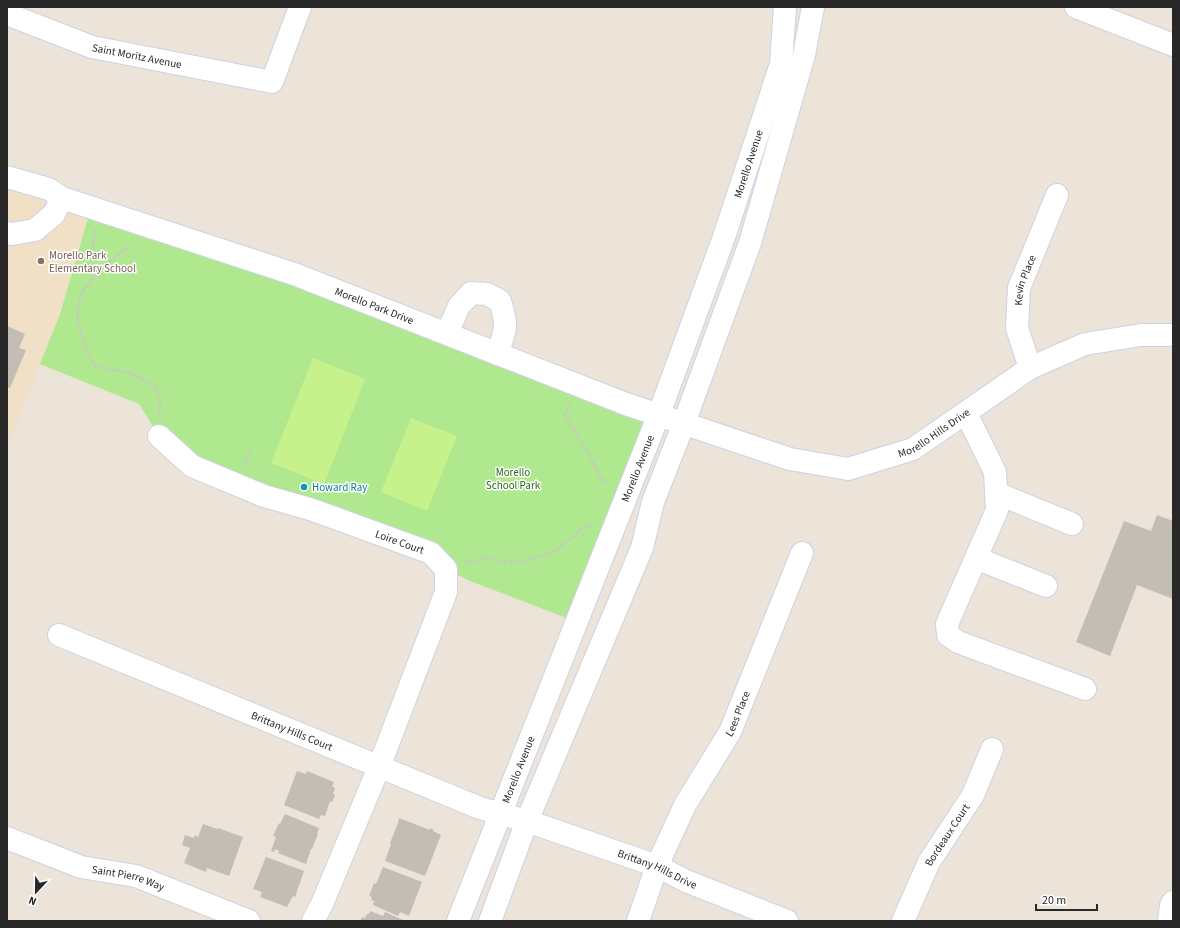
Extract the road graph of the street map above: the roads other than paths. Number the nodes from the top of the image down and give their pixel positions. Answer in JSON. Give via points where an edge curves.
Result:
{"nodes":[{"id":1,"x":300,"y":7,"type":"edge"},
{"id":2,"x":785,"y":7,"type":"edge"},
{"id":3,"x":812,"y":7,"type":"edge"},
{"id":4,"x":1076,"y":7,"type":"edge"},
{"id":5,"x":7,"y":14,"type":"edge"},
{"id":6,"x":1173,"y":45,"type":"edge"},
{"id":7,"x":7,"y":177,"type":"edge"},
{"id":8,"x":1057,"y":196,"type":"dead end"},
{"id":9,"x":62,"y":198,"type":"junction"},
{"id":10,"x":7,"y":233,"type":"edge"},
{"id":11,"x":447,"y":334,"type":"junction"},
{"id":12,"x":1173,"y":335,"type":"edge"},
{"id":13,"x":497,"y":354,"type":"junction"},
{"id":14,"x":1030,"y":368,"type":"junction"},
{"id":15,"x":966,"y":413,"type":"junction"},
{"id":16,"x":659,"y":414,"type":"junction"},
{"id":17,"x":684,"y":423,"type":"junction"},
{"id":18,"x":159,"y":436,"type":"road end"},
{"id":19,"x":996,"y":493,"type":"junction"},
{"id":20,"x":1072,"y":524,"type":"dead end"},
{"id":21,"x":802,"y":553,"type":"dead end"},
{"id":22,"x":976,"y":558,"type":"junction"},
{"id":23,"x":1046,"y":586,"type":"dead end"},
{"id":24,"x":59,"y":635,"type":"dead end"},
{"id":25,"x":1086,"y":689,"type":"dead end"},
{"id":26,"x":992,"y":749,"type":"dead end"},
{"id":27,"x":379,"y":767,"type":"junction"},
{"id":28,"x":500,"y":814,"type":"junction"},
{"id":29,"x":527,"y":822,"type":"junction"},
{"id":30,"x":7,"y":838,"type":"edge"},
{"id":31,"x":657,"y":866,"type":"junction"},
{"id":32,"x":1173,"y":902,"type":"edge"},
{"id":33,"x":249,"y":921,"type":"edge"},
{"id":34,"x":313,"y":921,"type":"edge"},
{"id":35,"x":458,"y":921,"type":"edge"},
{"id":36,"x":490,"y":921,"type":"edge"},
{"id":37,"x":638,"y":921,"type":"edge"},
{"id":38,"x":787,"y":921,"type":"edge"},
{"id":39,"x":903,"y":921,"type":"edge"},
{"id":40,"x":1169,"y":921,"type":"edge"}],
"edges":[{"from":1,"to":5,"type":"street","name":"Saint Moritz Avenue","via":[[272,82],[92,47]]},
{"from":2,"to":16,"type":"street","name":"Morello Avenue","via":[[781,64],[724,237]]},
{"from":3,"to":17,"type":"street","name":"Morello Avenue","via":[[804,55],[750,242]]},
{"from":4,"to":6,"type":"street"},
{"from":7,"to":9,"type":"street","name":"Morello Park Drive","via":[[49,189]]},
{"from":8,"to":14,"type":"street","name":"Kevin Place","via":[[1019,288],[1017,328]]},
{"from":9,"to":10,"type":"street","via":[[54,214],[35,230]]},
{"from":9,"to":11,"type":"street","name":"Morello Park Drive","via":[[294,274]]},
{"from":11,"to":13,"type":"street","name":"Morello Park Drive"},
{"from":11,"to":13,"type":"street","via":[[459,306],[471,293],[488,294],[500,301],[506,317],[505,332]]},
{"from":12,"to":14,"type":"street","name":"Morello Hills Drive","via":[[1142,334],[1085,344]]},
{"from":13,"to":16,"type":"street","name":"Morello Park Drive","via":[[626,404]]},
{"from":14,"to":15,"type":"street","name":"Morello Hills Drive"},
{"from":15,"to":17,"type":"street","name":"Morello Hills Drive","via":[[914,448],[848,469],[790,459]]},
{"from":15,"to":19,"type":"street","via":[[995,472]]},
{"from":16,"to":17,"type":"street","name":"Morello Park Drive"},
{"from":16,"to":28,"type":"street","name":"Morello Avenue"},
{"from":17,"to":29,"type":"street","name":"Morello Avenue","via":[[653,502],[642,548]]},
{"from":18,"to":27,"type":"street","name":"Loire Court","via":[[192,466],[264,496],[310,509],[431,553],[446,569],[446,592]]},
{"from":19,"to":20,"type":"street"},
{"from":19,"to":22,"type":"street","via":[[997,510]]},
{"from":21,"to":31,"type":"street","name":"Lees Place","via":[[730,732],[685,805]]},
{"from":22,"to":23,"type":"street"},
{"from":22,"to":25,"type":"street","via":[[947,624],[948,635],[958,642]]},
{"from":24,"to":27,"type":"street","name":"Brittany Hills Court"},
{"from":26,"to":39,"type":"street","name":"Bordeaux Court","via":[[973,795],[929,862]]},
{"from":27,"to":28,"type":"street","name":"Brittany Hills Court"},
{"from":27,"to":34,"type":"street"},
{"from":28,"to":29,"type":"street","name":"Brittany Hills Court"},
{"from":28,"to":35,"type":"street","name":"Morello Avenue"},
{"from":29,"to":31,"type":"street","name":"Brittany Hills Drive"},
{"from":29,"to":36,"type":"street","name":"Morello Avenue"},
{"from":30,"to":33,"type":"street","name":"Saint Pierre Way","via":[[81,867],[136,876]]},
{"from":31,"to":37,"type":"street","name":"Lees Place"},
{"from":31,"to":38,"type":"street","name":"Brittany Hills Drive","via":[[686,881]]},
{"from":32,"to":40,"type":"street"}]}
